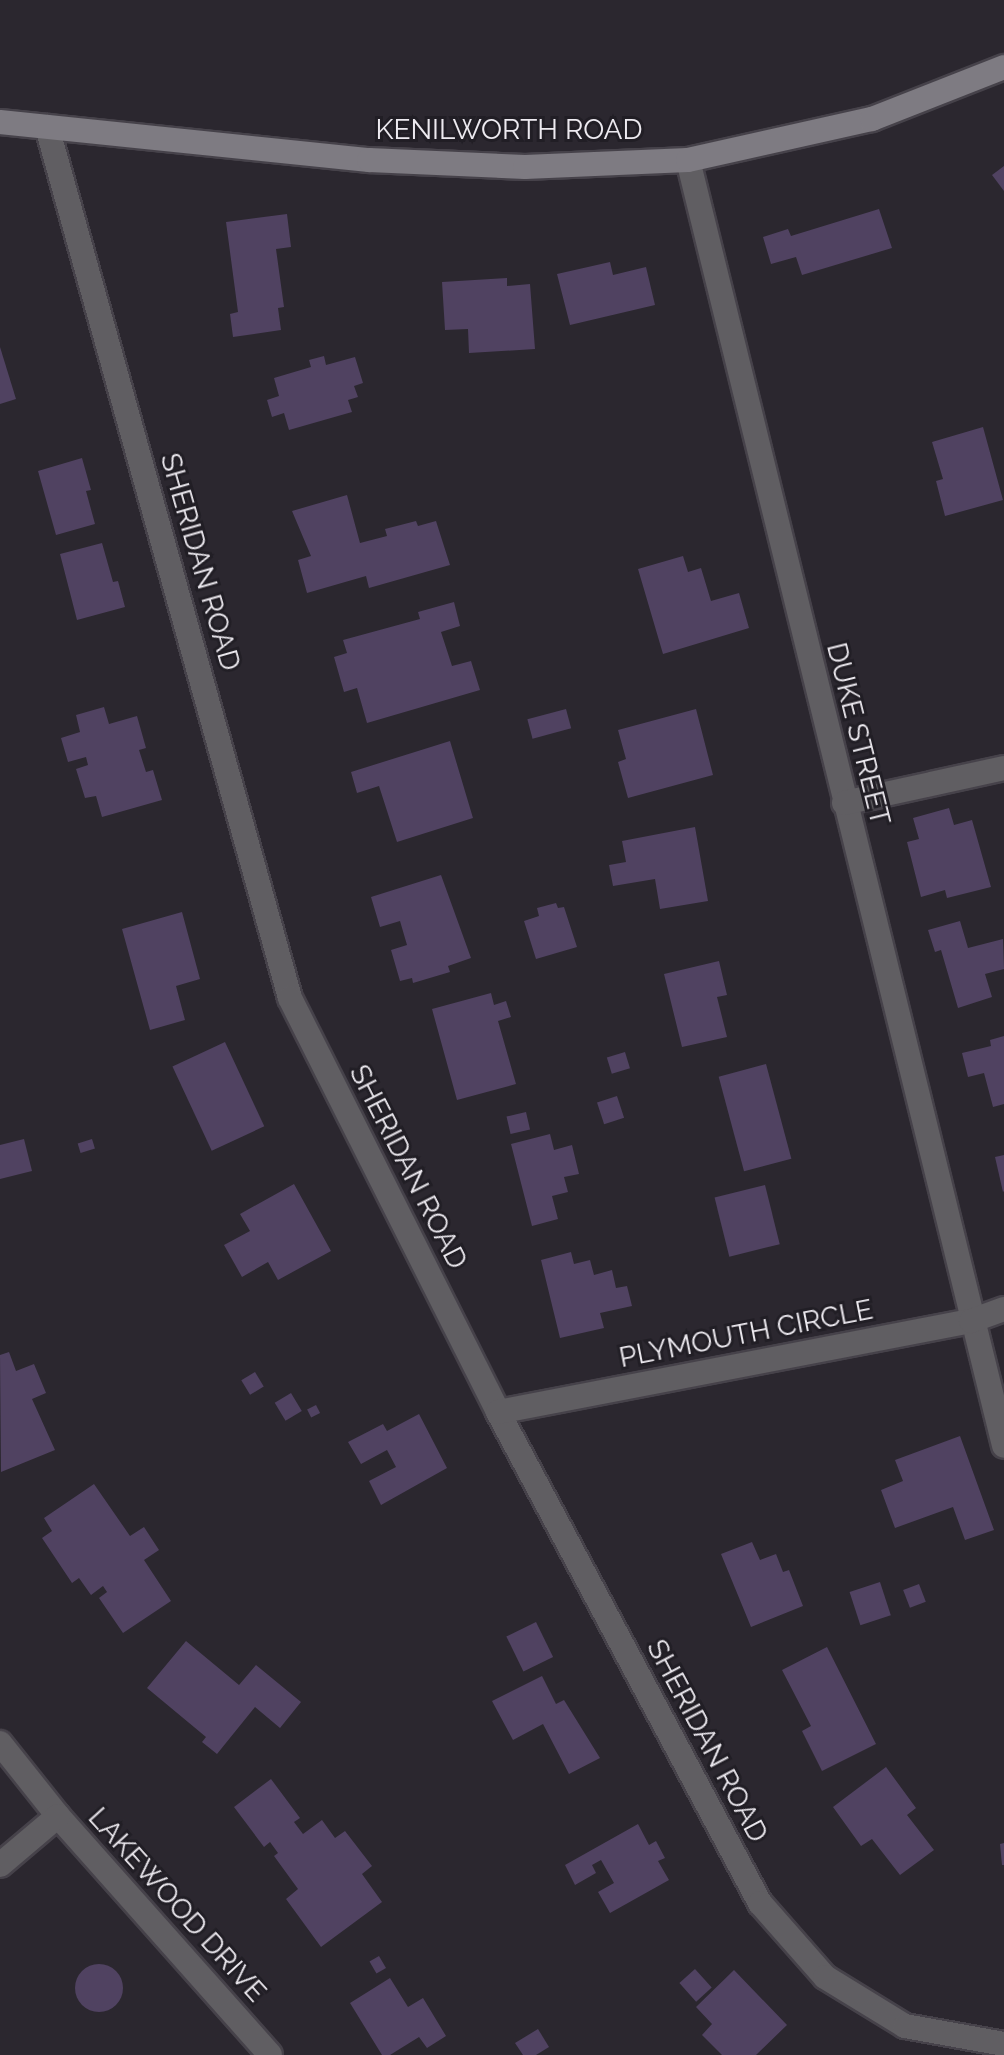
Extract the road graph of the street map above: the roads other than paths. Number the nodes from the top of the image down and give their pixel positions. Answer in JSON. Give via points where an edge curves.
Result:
{"nodes":[{"id":1,"x":1004,"y":67,"type":"edge"},
{"id":2,"x":0,"y":122,"type":"edge"},
{"id":3,"x":47,"y":127,"type":"junction"},
{"id":4,"x":688,"y":160,"type":"junction"},
{"id":5,"x":1004,"y":768,"type":"edge"},
{"id":6,"x":844,"y":803,"type":"junction"},
{"id":7,"x":1004,"y":1309,"type":"edge"},
{"id":8,"x":971,"y":1321,"type":"junction"},
{"id":9,"x":498,"y":1412,"type":"junction"},
{"id":10,"x":1004,"y":1446,"type":"edge"},
{"id":11,"x":0,"y":1743,"type":"edge"},
{"id":12,"x":58,"y":1816,"type":"junction"},
{"id":13,"x":0,"y":1865,"type":"edge"},
{"id":14,"x":1004,"y":2044,"type":"edge"},
{"id":15,"x":270,"y":2055,"type":"edge"}],
"edges":[{"from":1,"to":4,"type":"street","name":"KENILWORTH ROAD","via":[[872,119]]},
{"from":2,"to":3,"type":"street","name":"KENILWORTH ROAD"},
{"from":3,"to":4,"type":"street","name":"KENILWORTH ROAD","via":[[369,160],[525,167]]},
{"from":3,"to":9,"type":"street","name":"SHERIDAN ROAD","via":[[290,998]]},
{"from":4,"to":6,"type":"street","name":"DUKE STREET"},
{"from":5,"to":6,"type":"street"},
{"from":6,"to":8,"type":"street","name":"DUKE STREET"},
{"from":7,"to":8,"type":"street","name":"PLYMOUTH CIRCLE"},
{"from":8,"to":9,"type":"street","name":"PLYMOUTH CIRCLE"},
{"from":8,"to":10,"type":"street","name":"DUKE STREET"},
{"from":9,"to":14,"type":"street","name":"SHERIDAN ROAD","via":[[760,1903],[825,1977],[905,2026]]},
{"from":11,"to":12,"type":"street"},
{"from":12,"to":13,"type":"street","name":"LAKEWOOD DRIVE"},
{"from":12,"to":15,"type":"street","name":"LAKEWOOD DRIVE"}]}
